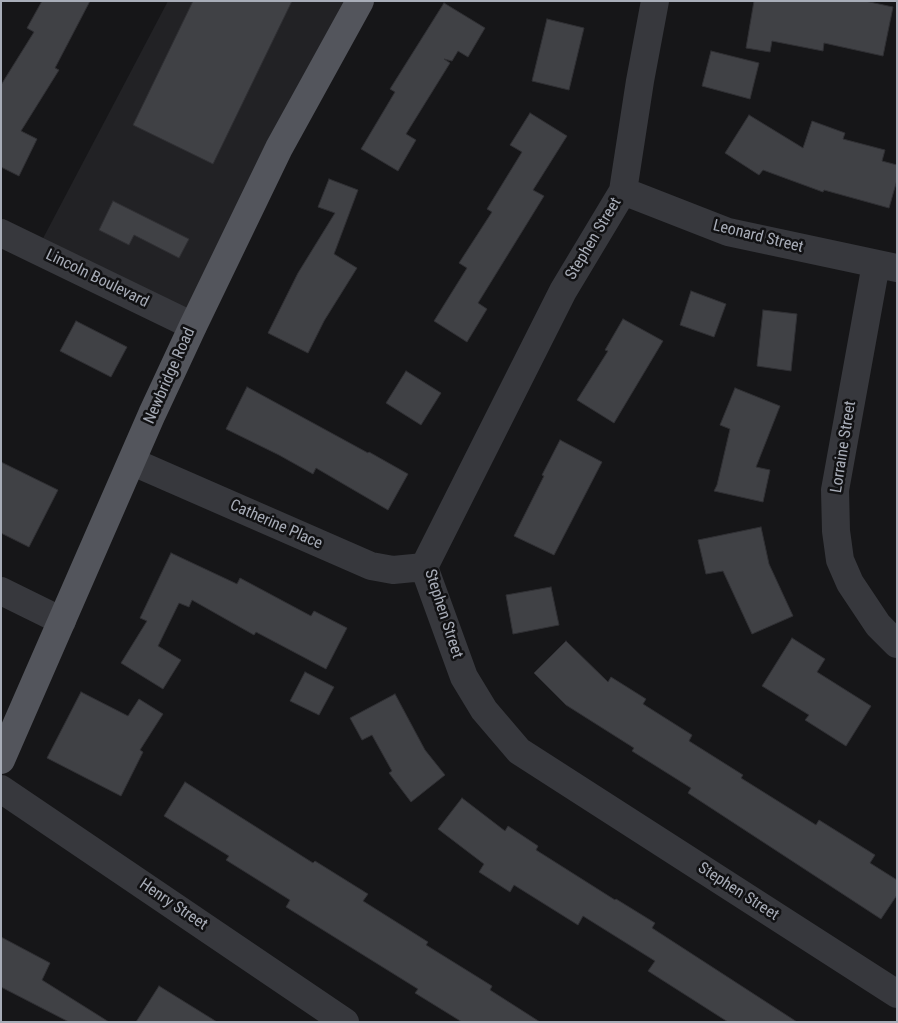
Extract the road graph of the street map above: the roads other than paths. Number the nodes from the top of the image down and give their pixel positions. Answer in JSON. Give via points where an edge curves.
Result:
{"nodes":[{"id":1,"x":360,"y":1,"type":"edge"},
{"id":2,"x":655,"y":1,"type":"edge"},
{"id":3,"x":623,"y":191,"type":"junction"},
{"id":4,"x":1,"y":233,"type":"edge"},
{"id":5,"x":886,"y":266,"type":"edge"},
{"id":6,"x":193,"y":326,"type":"junction"},
{"id":7,"x":133,"y":462,"type":"junction"},
{"id":8,"x":424,"y":567,"type":"junction"},
{"id":9,"x":1,"y":591,"type":"edge"},
{"id":10,"x":62,"y":621,"type":"junction"},
{"id":11,"x":897,"y":644,"type":"edge"},
{"id":12,"x":1,"y":760,"type":"edge"},
{"id":13,"x":1,"y":789,"type":"edge"},
{"id":14,"x":897,"y":994,"type":"edge"},
{"id":15,"x":345,"y":1022,"type":"edge"}],
"edges":[{"from":1,"to":6,"type":"main road","name":"Newbridge Road","via":[[280,148]]},
{"from":2,"to":3,"type":"street","name":"Stephen Street"},
{"from":3,"to":5,"type":"street","name":"Leonard Street","via":[[728,232]]},
{"from":3,"to":8,"type":"street","name":"Stephen Street","via":[[563,291]]},
{"from":4,"to":6,"type":"street","name":"Lincoln Boulevard"},
{"from":5,"to":11,"type":"street","name":"Lorraine Street","via":[[835,490],[836,531],[840,560],[850,583],[878,625]]},
{"from":6,"to":7,"type":"main road","name":"Newbridge Road"},
{"from":7,"to":8,"type":"street","name":"Catherine Place","via":[[371,566],[393,570]]},
{"from":7,"to":10,"type":"main road","name":"Newbridge Road"},
{"from":8,"to":14,"type":"street","name":"Stephen Street","via":[[464,677],[484,710],[519,751]]},
{"from":9,"to":10,"type":"street"},
{"from":10,"to":12,"type":"main road","name":"Newbridge Road"},
{"from":13,"to":15,"type":"street","name":"Henry Street"}]}
